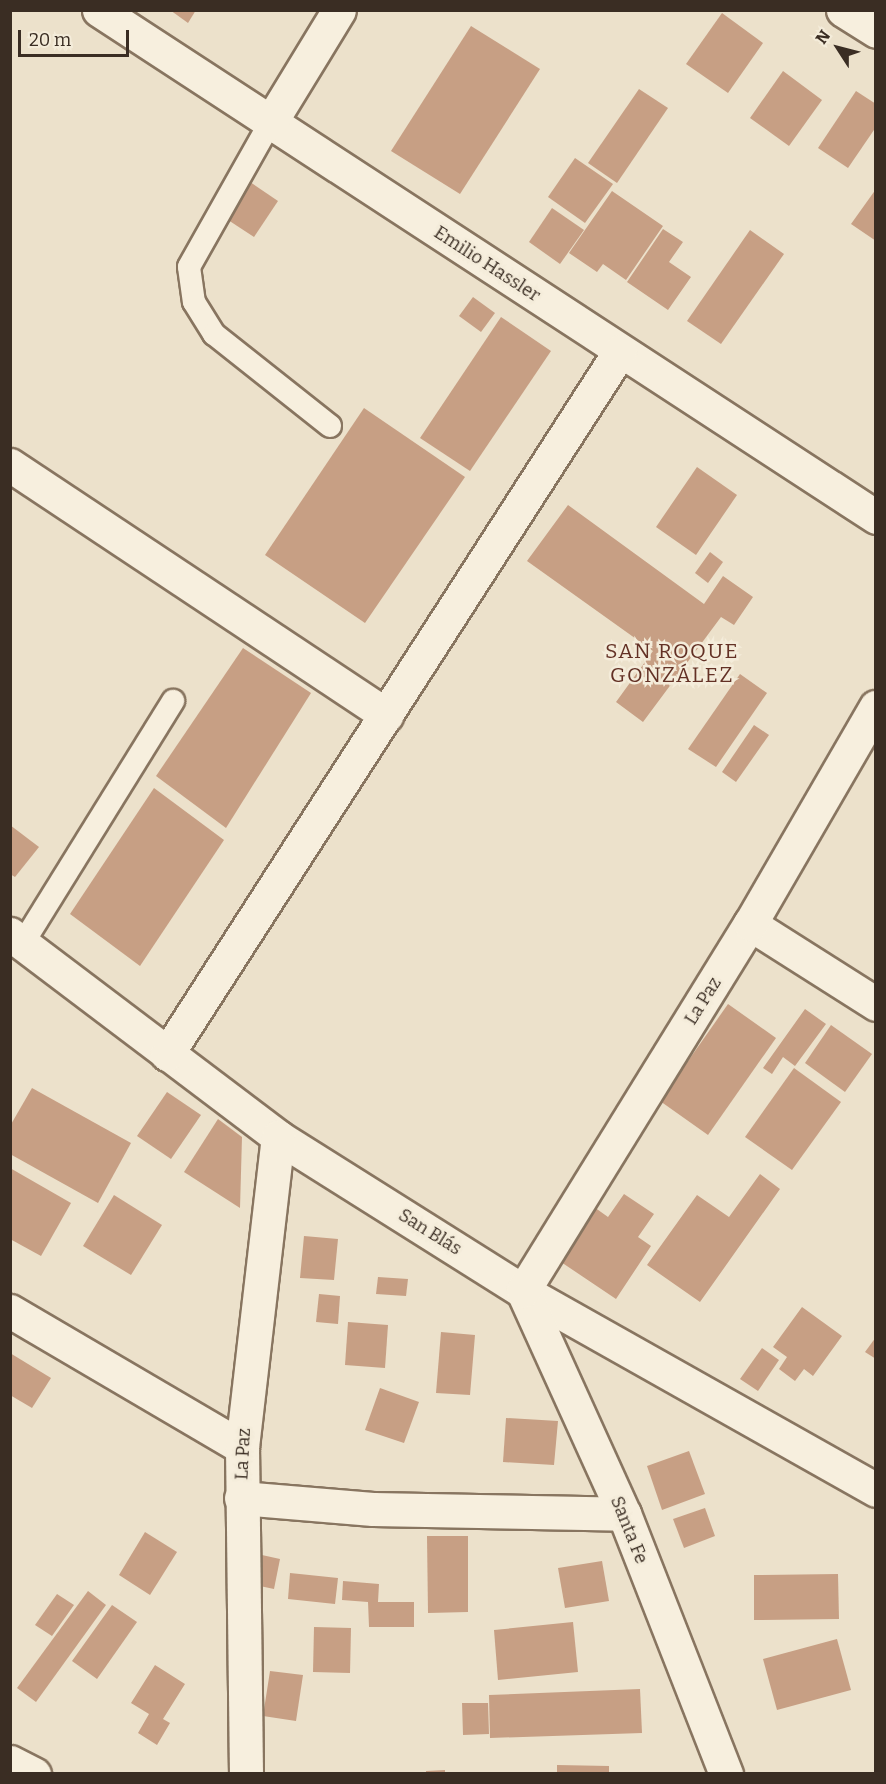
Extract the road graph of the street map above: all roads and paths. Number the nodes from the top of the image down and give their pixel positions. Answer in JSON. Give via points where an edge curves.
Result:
{"nodes":[{"id":1,"x":99,"y":10,"type":"edge"},
{"id":2,"x":339,"y":10,"type":"edge"},
{"id":3,"x":843,"y":10,"type":"edge"},
{"id":4,"x":876,"y":31,"type":"edge"},
{"id":5,"x":270,"y":123,"type":"junction"},
{"id":6,"x":620,"y":351,"type":"junction"},
{"id":7,"x":330,"y":426,"type":"dead end"},
{"id":8,"x":10,"y":465,"type":"edge"},
{"id":9,"x":876,"y":517,"type":"edge"},
{"id":10,"x":173,"y":701,"type":"dead end"},
{"id":11,"x":876,"y":707,"type":"edge"},
{"id":12,"x":386,"y":715,"type":"junction"},
{"id":13,"x":750,"y":924,"type":"junction"},
{"id":14,"x":15,"y":948,"type":"edge"},
{"id":15,"x":876,"y":1004,"type":"edge"},
{"id":16,"x":167,"y":1054,"type":"junction"},
{"id":17,"x":278,"y":1137,"type":"junction"},
{"id":18,"x":523,"y":1291,"type":"junction"},
{"id":19,"x":10,"y":1311,"type":"edge"},
{"id":20,"x":242,"y":1447,"type":"junction"},
{"id":21,"x":876,"y":1490,"type":"edge"},
{"id":22,"x":241,"y":1498,"type":"junction"},
{"id":23,"x":624,"y":1514,"type":"junction"},
{"id":24,"x":10,"y":1762,"type":"edge"},
{"id":25,"x":34,"y":1773,"type":"edge"},
{"id":26,"x":246,"y":1773,"type":"edge"},
{"id":27,"x":726,"y":1773,"type":"edge"}],
"edges":[{"from":1,"to":5,"type":"street","name":"Emilio Hassler"},
{"from":2,"to":5,"type":"street"},
{"from":3,"to":4,"type":"street"},
{"from":5,"to":6,"type":"street","name":"Emilio Hassler"},
{"from":5,"to":7,"type":"lane","via":[[189,267],[194,303],[214,334]]},
{"from":6,"to":9,"type":"street","name":"Emilio Hassler"},
{"from":6,"to":12,"type":"street"},
{"from":8,"to":12,"type":"street"},
{"from":10,"to":14,"type":"lane"},
{"from":11,"to":13,"type":"street","name":"La Paz"},
{"from":12,"to":16,"type":"street"},
{"from":13,"to":15,"type":"street"},
{"from":13,"to":18,"type":"street","name":"La Paz"},
{"from":14,"to":16,"type":"street","name":"San Blás"},
{"from":16,"to":17,"type":"street","name":"San Blás"},
{"from":17,"to":18,"type":"street","name":"San Blás"},
{"from":17,"to":20,"type":"street","name":"La Paz"},
{"from":18,"to":21,"type":"street","name":"San Blás"},
{"from":18,"to":23,"type":"street","name":"Santa Fe"},
{"from":19,"to":20,"type":"street"},
{"from":20,"to":22,"type":"street","name":"La Paz"},
{"from":22,"to":23,"type":"street","via":[[373,1509]]},
{"from":22,"to":26,"type":"street","name":"La Paz"},
{"from":23,"to":27,"type":"street","name":"Santa Fe"},
{"from":24,"to":25,"type":"street"}]}
